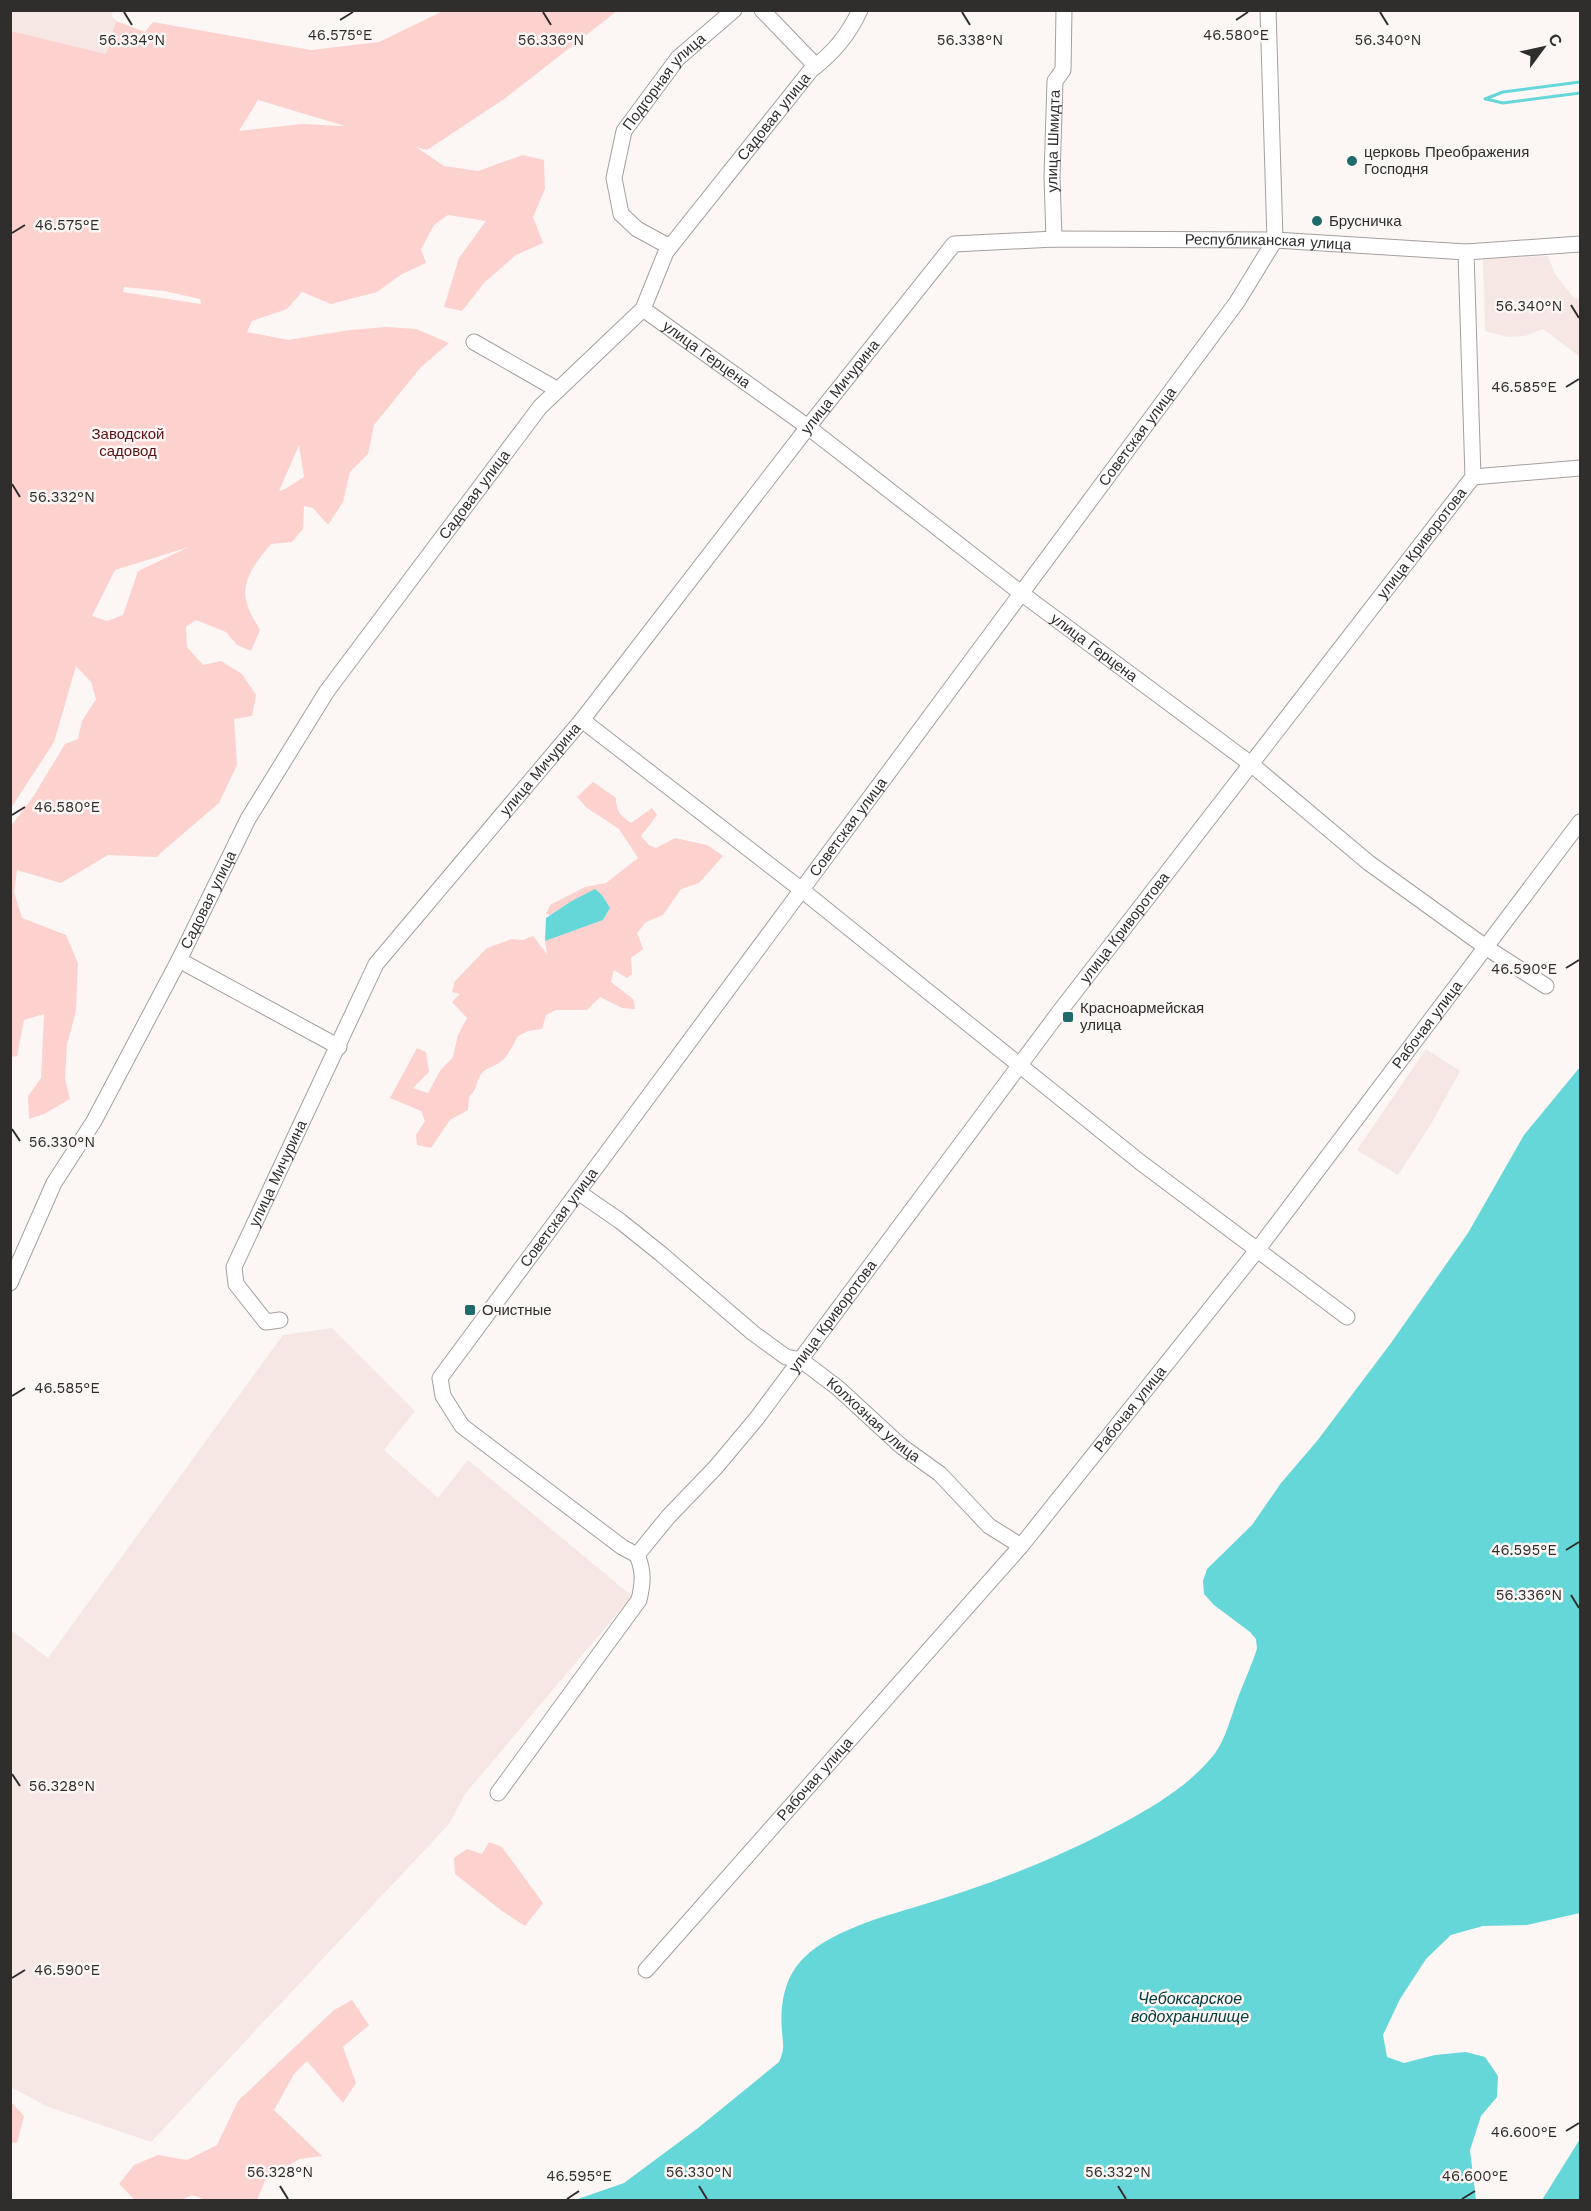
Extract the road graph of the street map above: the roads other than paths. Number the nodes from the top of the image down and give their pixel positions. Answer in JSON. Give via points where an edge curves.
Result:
{"nodes":[{"id":1,"x":734,"y":10,"type":"edge"},
{"id":2,"x":762,"y":10,"type":"edge"},
{"id":3,"x":860,"y":10,"type":"edge"},
{"id":4,"x":1064,"y":10,"type":"edge"},
{"id":5,"x":1268,"y":10,"type":"edge"},
{"id":6,"x":816,"y":66,"type":"junction"},
{"id":7,"x":1054,"y":239,"type":"junction"},
{"id":8,"x":1275,"y":240,"type":"junction"},
{"id":9,"x":954,"y":244,"type":"joint"},
{"id":10,"x":1581,"y":244,"type":"edge"},
{"id":11,"x":670,"y":247,"type":"junction"},
{"id":12,"x":1466,"y":252,"type":"junction"},
{"id":13,"x":643,"y":309,"type":"junction"},
{"id":14,"x":474,"y":342,"type":"dead end"},
{"id":15,"x":558,"y":390,"type":"junction"},
{"id":16,"x":808,"y":427,"type":"junction"},
{"id":17,"x":1581,"y":468,"type":"edge"},
{"id":18,"x":1473,"y":477,"type":"junction"},
{"id":19,"x":1021,"y":593,"type":"junction"},
{"id":20,"x":582,"y":720,"type":"junction"},
{"id":21,"x":1251,"y":764,"type":"junction"},
{"id":22,"x":1581,"y":822,"type":"edge"},
{"id":23,"x":803,"y":891,"type":"junction"},
{"id":24,"x":1487,"y":948,"type":"junction"},
{"id":25,"x":179,"y":960,"type":"junction"},
{"id":26,"x":1546,"y":986,"type":"dead end"},
{"id":27,"x":339,"y":1047,"type":"junction"},
{"id":28,"x":1019,"y":1065,"type":"junction"},
{"id":29,"x":578,"y":1192,"type":"junction"},
{"id":30,"x":1258,"y":1249,"type":"junction"},
{"id":31,"x":10,"y":1283,"type":"edge"},
{"id":32,"x":1347,"y":1317,"type":"dead end"},
{"id":33,"x":280,"y":1320,"type":"dead end"},
{"id":34,"x":801,"y":1360,"type":"junction"},
{"id":35,"x":1020,"y":1546,"type":"junction"},
{"id":36,"x":637,"y":1555,"type":"junction"},
{"id":37,"x":498,"y":1793,"type":"dead end"},
{"id":38,"x":646,"y":1970,"type":"dead end"}],
"edges":[{"from":1,"to":11,"type":"street","name":"Подгорная улица","via":[[678,58],[624,131],[614,178],[621,214],[637,229]]},
{"from":2,"to":6,"type":"street","name":"Садовая улица"},
{"from":3,"to":6,"type":"street","name":"Садовая улица","via":[[849,32]]},
{"from":4,"to":7,"type":"street","name":"улица Шмидта","via":[[1063,70],[1055,81]]},
{"from":5,"to":8,"type":"street"},
{"from":6,"to":11,"type":"street","name":"Садовая улица"},
{"from":7,"to":8,"type":"street","name":"Республиканская улица"},
{"from":7,"to":9,"type":"street","name":"Республиканская улица"},
{"from":8,"to":12,"type":"street","name":"Республиканская улица"},
{"from":8,"to":19,"type":"street","name":"Советская улица","via":[[1237,302]]},
{"from":9,"to":16,"type":"street","name":"улица Мичурина"},
{"from":10,"to":12,"type":"street","name":"Республиканская улица"},
{"from":11,"to":13,"type":"street","name":"Садовая улица"},
{"from":12,"to":18,"type":"street","name":"улица Криворотова"},
{"from":13,"to":15,"type":"street","name":"Садовая улица"},
{"from":13,"to":16,"type":"street","name":"улица Герцена"},
{"from":14,"to":15,"type":"street"},
{"from":15,"to":25,"type":"street","name":"Садовая улица","via":[[540,407],[327,692],[248,819]]},
{"from":16,"to":19,"type":"street","name":"улица Герцена"},
{"from":16,"to":20,"type":"street","name":"улица Мичурина"},
{"from":17,"to":18,"type":"street"},
{"from":18,"to":21,"type":"street","name":"улица Криворотова"},
{"from":19,"to":21,"type":"street","name":"улица Герцена"},
{"from":19,"to":23,"type":"street","name":"Советская улица"},
{"from":20,"to":23,"type":"street"},
{"from":20,"to":27,"type":"street","name":"улица Мичурина","via":[[376,964]]},
{"from":21,"to":24,"type":"street","name":"улица Герцена","via":[[1369,863]]},
{"from":21,"to":28,"type":"street","name":"улица Криворотова"},
{"from":22,"to":24,"type":"street","name":"Рабочая улица"},
{"from":23,"to":28,"type":"street"},
{"from":23,"to":29,"type":"street","name":"Советская улица"},
{"from":24,"to":26,"type":"street","name":"улица Герцена"},
{"from":24,"to":30,"type":"street","name":"Рабочая улица"},
{"from":25,"to":27,"type":"street","name":"Садовая улица"},
{"from":25,"to":31,"type":"street","name":"Садовая улица","via":[[94,1121],[54,1183]]},
{"from":27,"to":33,"type":"street","name":"улица Мичурина","via":[[234,1267],[236,1284],[266,1322]]},
{"from":28,"to":30,"type":"street","via":[[1140,1162]]},
{"from":28,"to":34,"type":"street","name":"улица Криворотова"},
{"from":29,"to":34,"type":"street","name":"Колхозная улица","via":[[660,1253],[753,1333],[786,1357]]},
{"from":29,"to":36,"type":"street","name":"Советская улица","via":[[440,1378],[443,1396],[462,1426]]},
{"from":30,"to":32,"type":"street"},
{"from":30,"to":35,"type":"street","name":"Рабочая улица"},
{"from":34,"to":35,"type":"street","name":"Колхозная улица","via":[[901,1446],[940,1474],[989,1527]]},
{"from":34,"to":36,"type":"street","name":"улица Криворотова","via":[[716,1467]]},
{"from":35,"to":38,"type":"street","name":"Рабочая улица"},
{"from":36,"to":37,"type":"street","via":[[643,1580],[639,1600]]}]}
